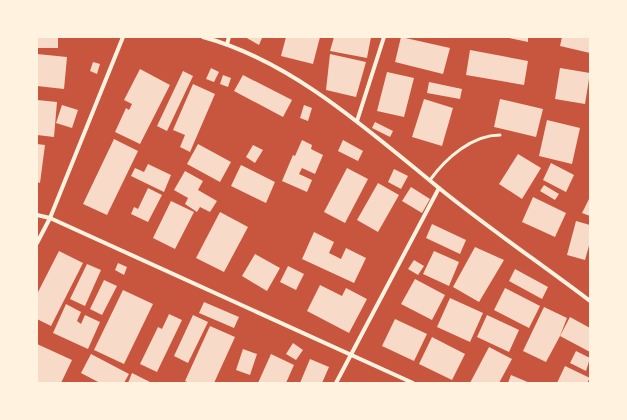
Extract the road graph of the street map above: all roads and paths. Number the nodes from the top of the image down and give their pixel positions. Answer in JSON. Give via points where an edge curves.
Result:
{"nodes":[{"id":1,"x":124,"y":37,"type":"edge"},
{"id":2,"x":203,"y":37,"type":"edge"},
{"id":3,"x":229,"y":37,"type":"edge"},
{"id":4,"x":384,"y":37,"type":"edge"},
{"id":5,"x":227,"y":44,"type":"junction"},
{"id":6,"x":357,"y":121,"type":"junction"},
{"id":7,"x":500,"y":135,"type":"dead end"},
{"id":8,"x":430,"y":180,"type":"junction"},
{"id":9,"x":439,"y":188,"type":"junction"},
{"id":10,"x":37,"y":215,"type":"edge"},
{"id":11,"x":50,"y":218,"type":"junction"},
{"id":12,"x":37,"y":243,"type":"edge"},
{"id":13,"x":590,"y":301,"type":"edge"},
{"id":14,"x":351,"y":353,"type":"junction"},
{"id":15,"x":336,"y":383,"type":"edge"},
{"id":16,"x":413,"y":383,"type":"edge"}],
"edges":[{"from":1,"to":11,"type":"street"},
{"from":2,"to":5,"type":"street"},
{"from":3,"to":5,"type":"street"},
{"from":4,"to":6,"type":"street"},
{"from":5,"to":6,"type":"street","via":[[275,65]]},
{"from":6,"to":8,"type":"street"},
{"from":7,"to":8,"type":"lane","via":[[491,135],[459,151],[439,168]]},
{"from":8,"to":9,"type":"street"},
{"from":9,"to":13,"type":"street"},
{"from":9,"to":14,"type":"street"},
{"from":10,"to":11,"type":"street"},
{"from":11,"to":12,"type":"street"},
{"from":11,"to":14,"type":"street"},
{"from":14,"to":15,"type":"street"},
{"from":14,"to":16,"type":"street"}]}
